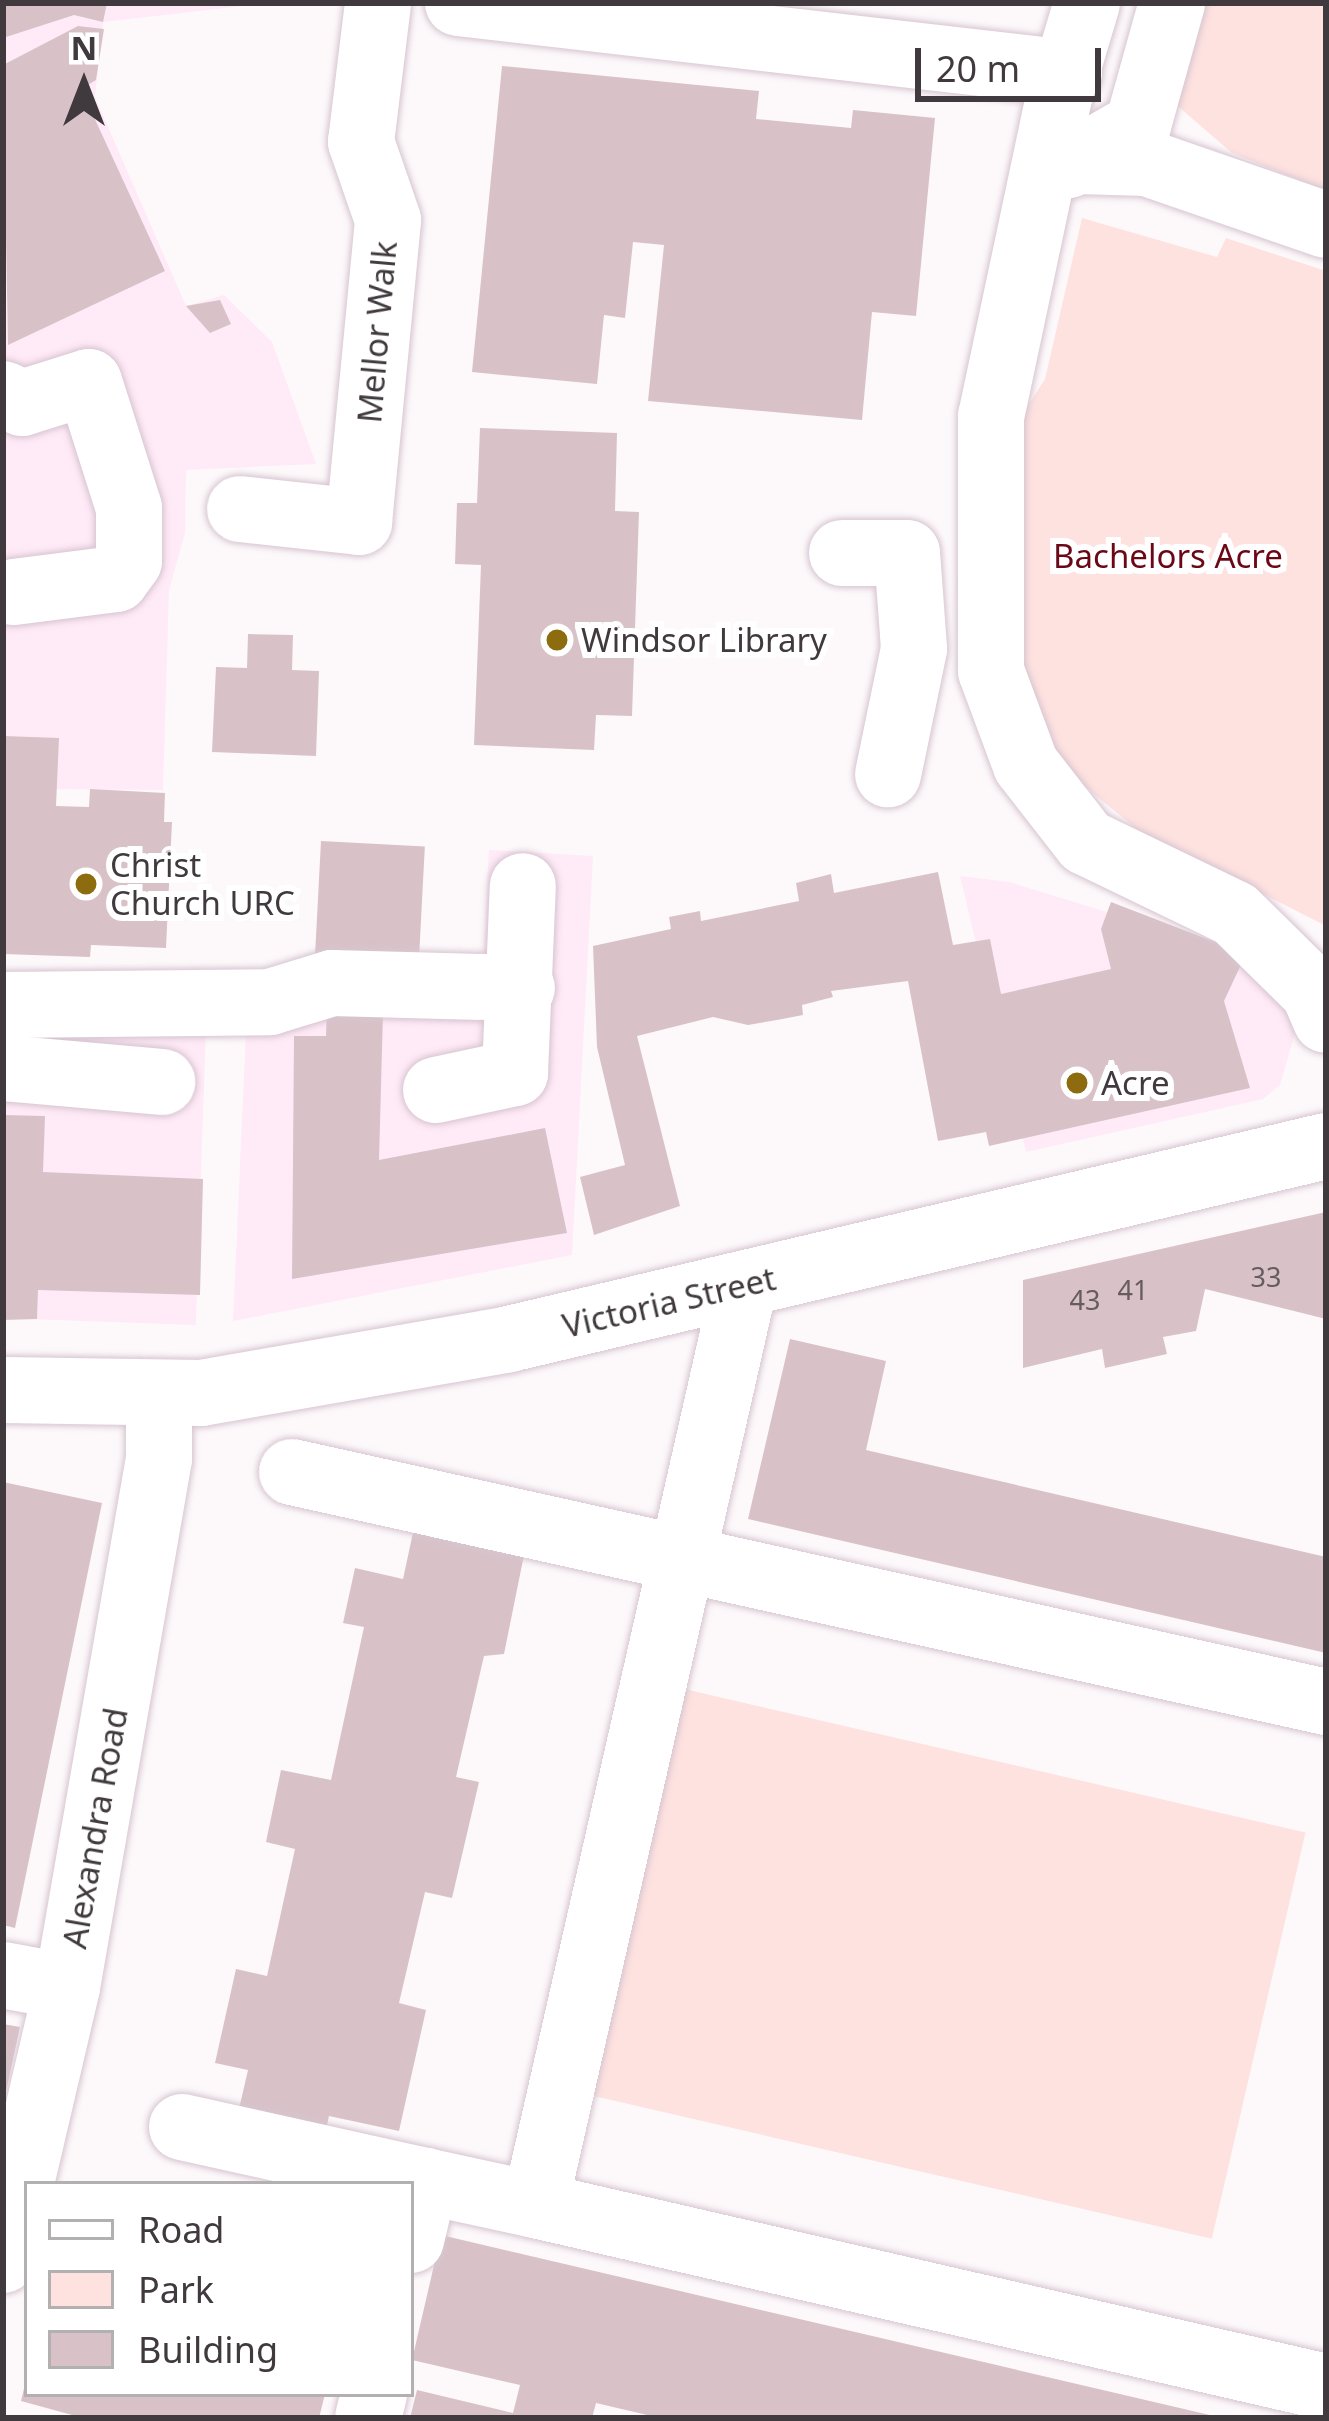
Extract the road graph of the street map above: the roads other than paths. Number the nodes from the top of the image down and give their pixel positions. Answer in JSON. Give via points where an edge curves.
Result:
{"nodes":[{"id":1,"x":378,"y":3,"type":"edge"},
{"id":2,"x":458,"y":3,"type":"edge"},
{"id":3,"x":1087,"y":3,"type":"edge"},
{"id":4,"x":1172,"y":3,"type":"edge"},
{"id":5,"x":1069,"y":74,"type":"junction"},
{"id":6,"x":1061,"y":170,"type":"junction"},
{"id":7,"x":1326,"y":225,"type":"edge"},
{"id":8,"x":3,"y":394,"type":"edge"},
{"id":9,"x":240,"y":509,"type":"dead end"},
{"id":10,"x":842,"y":553,"type":"dead end"},
{"id":11,"x":14,"y":592,"type":"dead end"},
{"id":12,"x":914,"y":649,"type":"junction"},
{"id":13,"x":992,"y":671,"type":"junction"},
{"id":14,"x":888,"y":773,"type":"dead end"},
{"id":15,"x":523,"y":886,"type":"dead end"},
{"id":16,"x":523,"y":988,"type":"junction"},
{"id":17,"x":3,"y":1005,"type":"edge"},
{"id":18,"x":1326,"y":1020,"type":"edge"},
{"id":19,"x":3,"y":1068,"type":"edge"},
{"id":20,"x":162,"y":1082,"type":"dead end"},
{"id":21,"x":436,"y":1090,"type":"dead end"},
{"id":22,"x":1326,"y":1146,"type":"edge"},
{"id":23,"x":744,"y":1286,"type":"junction"},
{"id":24,"x":3,"y":1390,"type":"edge"},
{"id":25,"x":159,"y":1393,"type":"junction"},
{"id":26,"x":292,"y":1472,"type":"dead end"},
{"id":27,"x":683,"y":1559,"type":"junction"},
{"id":28,"x":1326,"y":1702,"type":"edge"},
{"id":29,"x":3,"y":1975,"type":"edge"},
{"id":30,"x":67,"y":1987,"type":"junction"},
{"id":31,"x":182,"y":2127,"type":"dead end"},
{"id":32,"x":336,"y":2181,"type":"edge"},
{"id":33,"x":535,"y":2205,"type":"junction"},
{"id":34,"x":418,"y":2210,"type":"edge"},
{"id":35,"x":3,"y":2260,"type":"edge"},
{"id":36,"x":1326,"y":2387,"type":"edge"}],
"edges":[{"from":1,"to":9,"type":"street","name":"Mellor Walk","via":[[361,142],[388,220],[359,522]]},
{"from":2,"to":5,"type":"street"},
{"from":3,"to":5,"type":"street"},
{"from":4,"to":6,"type":"street","via":[[1138,125]]},
{"from":5,"to":6,"type":"street"},
{"from":6,"to":7,"type":"street","via":[[1147,163]]},
{"from":6,"to":13,"type":"street","via":[[992,416]]},
{"from":8,"to":11,"type":"street","via":[[22,403],[89,382],[129,508],[129,561],[116,579]]},
{"from":10,"to":12,"type":"street","via":[[907,553]]},
{"from":12,"to":13,"type":"street"},
{"from":12,"to":14,"type":"street"},
{"from":13,"to":18,"type":"street","via":[[1026,765],[1086,842],[1235,914],[1314,992]]},
{"from":15,"to":16,"type":"street"},
{"from":16,"to":17,"type":"street","via":[[332,983],[270,1002]]},
{"from":16,"to":21,"type":"street","via":[[515,1073]]},
{"from":19,"to":20,"type":"street"},
{"from":22,"to":23,"type":"street","name":"Victoria Street"},
{"from":23,"to":25,"type":"street","name":"Victoria Street","via":[[509,1339],[201,1393]]},
{"from":23,"to":27,"type":"street"},
{"from":24,"to":25,"type":"street","name":"Victoria Street"},
{"from":25,"to":30,"type":"street","name":"Alexandra Road","via":[[159,1459],[113,1579]]},
{"from":26,"to":27,"type":"street"},
{"from":27,"to":28,"type":"street"},
{"from":27,"to":33,"type":"street"},
{"from":29,"to":30,"type":"street"},
{"from":30,"to":35,"type":"street","name":"Alexandra Road"},
{"from":31,"to":32,"type":"street"},
{"from":33,"to":34,"type":"street"},
{"from":33,"to":36,"type":"street"}]}
